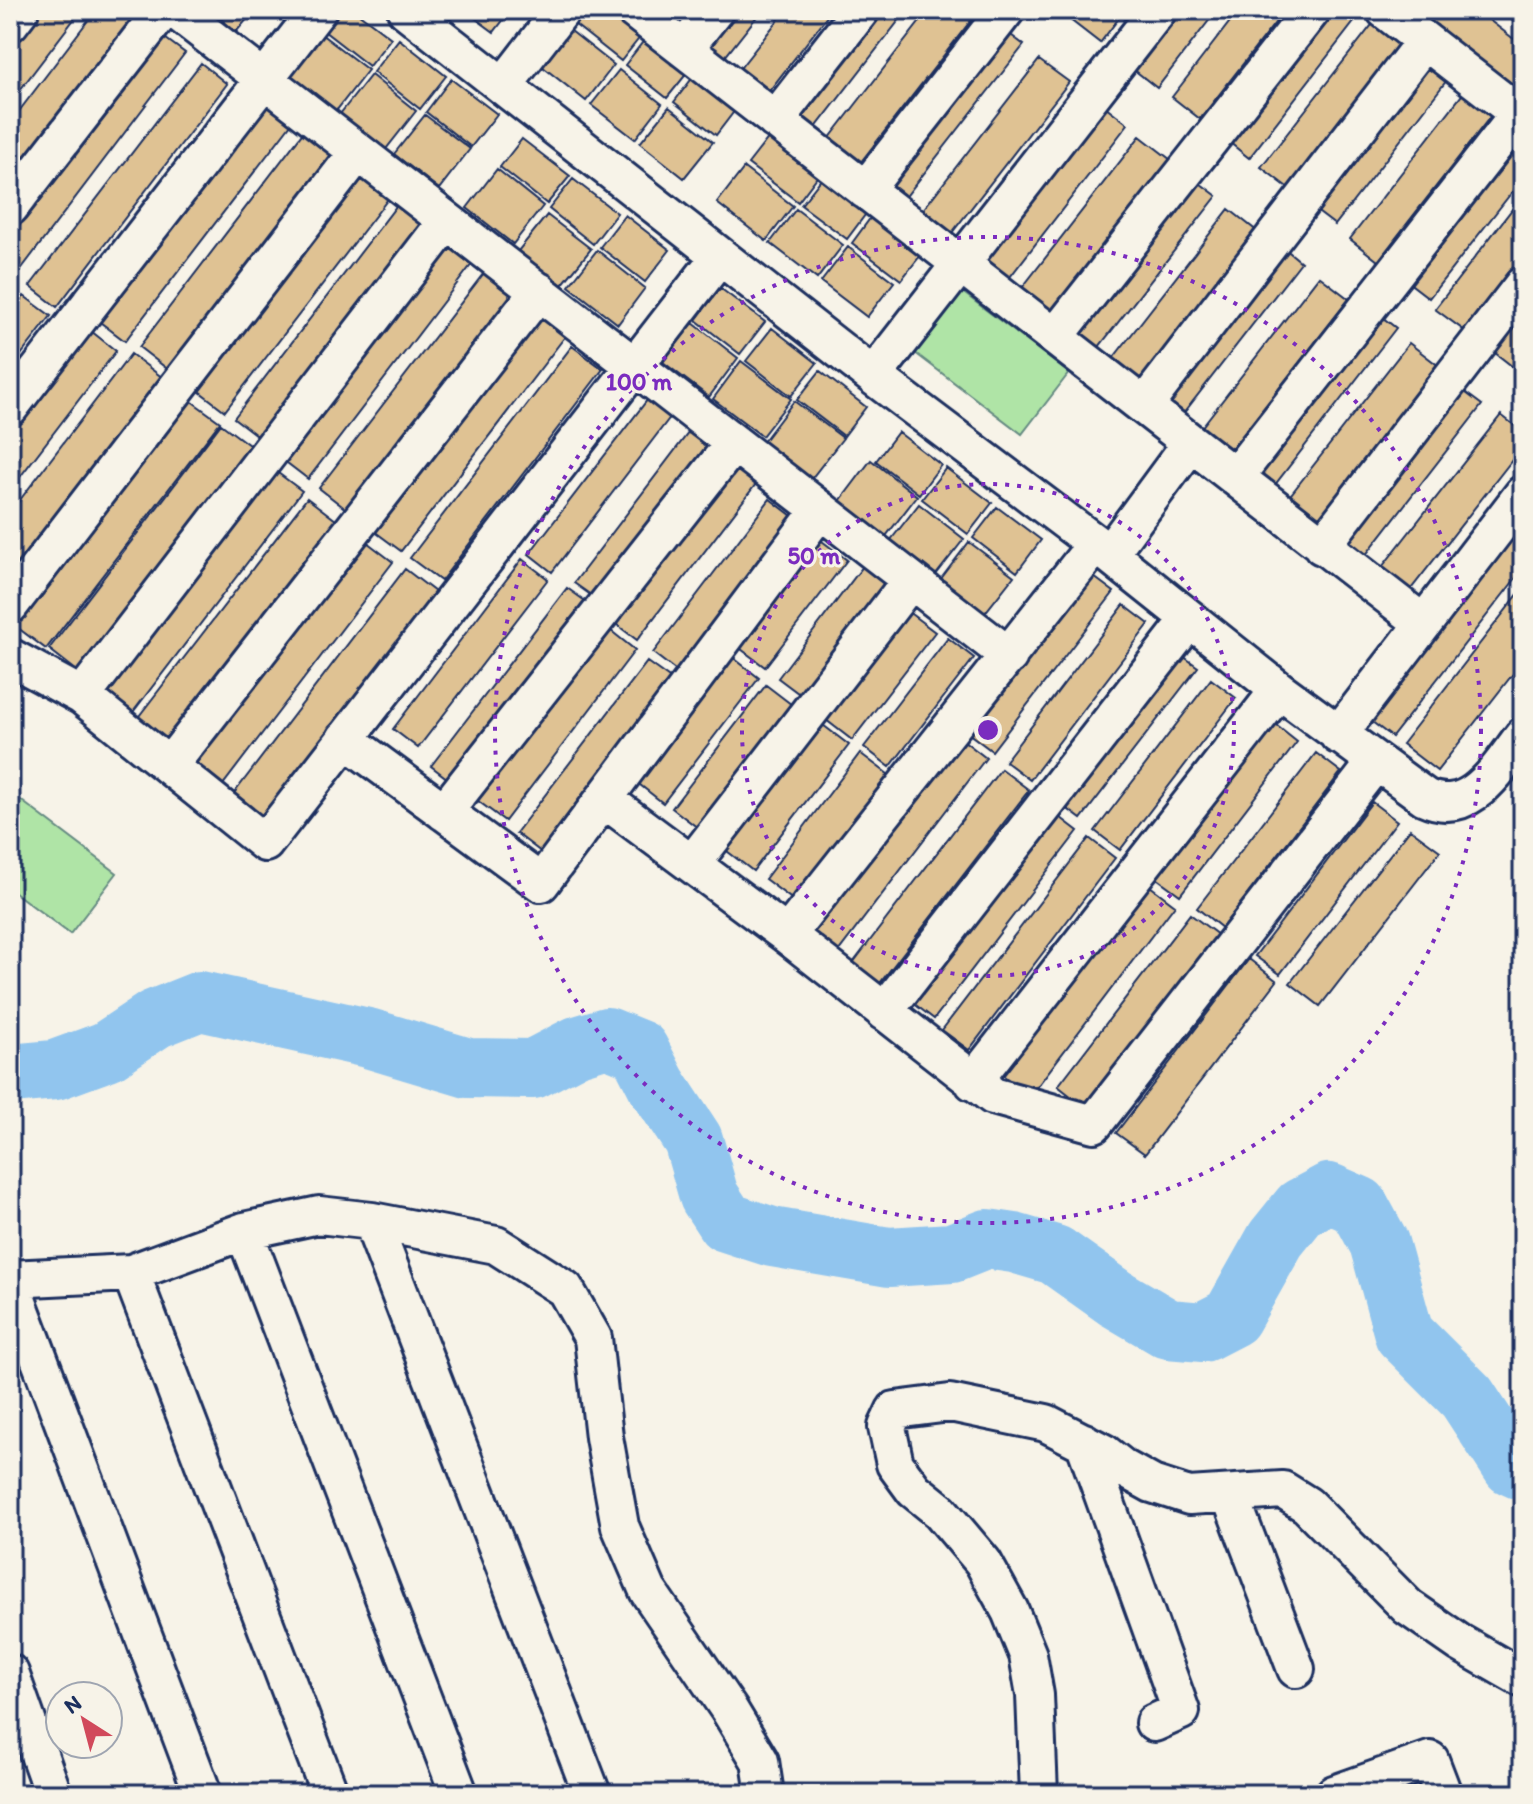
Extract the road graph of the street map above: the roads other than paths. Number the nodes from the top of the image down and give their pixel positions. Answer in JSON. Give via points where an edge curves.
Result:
{"nodes":[{"id":1,"x":20,"y":10,"type":"edge"},
{"id":2,"x":163,"y":10,"type":"edge"},
{"id":3,"x":175,"y":10,"type":"edge"},
{"id":4,"x":318,"y":10,"type":"edge"},
{"id":5,"x":406,"y":10,"type":"edge"},
{"id":6,"x":562,"y":10,"type":"edge"},
{"id":7,"x":634,"y":10,"type":"edge"},
{"id":8,"x":715,"y":10,"type":"edge"},
{"id":9,"x":861,"y":10,"type":"edge"},
{"id":10,"x":1006,"y":10,"type":"edge"},
{"id":11,"x":1158,"y":10,"type":"edge"},
{"id":12,"x":1312,"y":10,"type":"edge"},
{"id":13,"x":1385,"y":10,"type":"edge"},
{"id":14,"x":10,"y":23,"type":"edge"},
{"id":15,"x":1425,"y":41,"type":"junction"},
{"id":16,"x":684,"y":49,"type":"junction"},
{"id":17,"x":264,"y":79,"type":"junction"},
{"id":18,"x":504,"y":85,"type":"junction"},
{"id":19,"x":1521,"y":116,"type":"edge"},
{"id":20,"x":775,"y":120,"type":"junction"},
{"id":21,"x":358,"y":152,"type":"junction"},
{"id":22,"x":865,"y":190,"type":"junction"},
{"id":23,"x":10,"y":207,"type":"edge"},
{"id":24,"x":447,"y":221,"type":"junction"},
{"id":25,"x":720,"y":256,"type":"junction"},
{"id":26,"x":961,"y":264,"type":"junction"},
{"id":27,"x":1523,"y":285,"type":"edge"},
{"id":28,"x":539,"y":291,"type":"junction"},
{"id":29,"x":1055,"y":337,"type":"junction"},
{"id":30,"x":635,"y":366,"type":"junction"},
{"id":31,"x":873,"y":376,"type":"junction"},
{"id":32,"x":1144,"y":406,"type":"junction"},
{"id":33,"x":10,"y":407,"type":"edge"},
{"id":34,"x":734,"y":443,"type":"junction"},
{"id":35,"x":1191,"y":443,"type":"junction"},
{"id":36,"x":1235,"y":477,"type":"junction"},
{"id":37,"x":1523,"y":494,"type":"edge"},
{"id":38,"x":820,"y":510,"type":"junction"},
{"id":39,"x":1322,"y":546,"type":"junction"},
{"id":40,"x":1102,"y":549,"type":"junction"},
{"id":41,"x":911,"y":580,"type":"junction"},
{"id":42,"x":10,"y":605,"type":"edge"},
{"id":43,"x":1190,"y":619,"type":"junction"},
{"id":44,"x":1423,"y":623,"type":"junction"},
{"id":45,"x":1009,"y":656,"type":"junction"},
{"id":46,"x":10,"y":657,"type":"edge"},
{"id":47,"x":1279,"y":690,"type":"junction"},
{"id":48,"x":82,"y":696,"type":"junction"},
{"id":49,"x":1338,"y":735,"type":"junction"},
{"id":50,"x":1523,"y":736,"type":"edge"},
{"id":51,"x":345,"y":739,"type":"junction"},
{"id":52,"x":1376,"y":762,"type":"junction"},
{"id":53,"x":169,"y":766,"type":"junction"},
{"id":54,"x":604,"y":799,"type":"junction"},
{"id":55,"x":444,"y":812,"type":"junction"},
{"id":56,"x":692,"y":864,"type":"junction"},
{"id":57,"x":787,"y":935,"type":"junction"},
{"id":58,"x":884,"y":1012,"type":"junction"},
{"id":59,"x":973,"y":1082,"type":"junction"},
{"id":60,"x":372,"y":1221,"type":"junction"},
{"id":61,"x":244,"y":1231,"type":"junction"},
{"id":62,"x":131,"y":1273,"type":"junction"},
{"id":63,"x":10,"y":1280,"type":"edge"},
{"id":64,"x":1084,"y":1442,"type":"junction"},
{"id":65,"x":1230,"y":1495,"type":"junction"},
{"id":66,"x":1296,"y":1669,"type":"dead end"},
{"id":67,"x":10,"y":1673,"type":"edge"},
{"id":68,"x":1523,"y":1679,"type":"edge"},
{"id":69,"x":1154,"y":1723,"type":"dead end"},
{"id":70,"x":53,"y":1794,"type":"edge"},
{"id":71,"x":203,"y":1794,"type":"edge"},
{"id":72,"x":330,"y":1794,"type":"edge"},
{"id":73,"x":459,"y":1794,"type":"edge"},
{"id":74,"x":592,"y":1794,"type":"edge"},
{"id":75,"x":765,"y":1794,"type":"edge"},
{"id":76,"x":1039,"y":1794,"type":"edge"},
{"id":77,"x":1334,"y":1794,"type":"edge"},
{"id":78,"x":1443,"y":1794,"type":"edge"}],
"edges":[{"from":1,"to":14,"type":"street"},
{"from":2,"to":23,"type":"street"},
{"from":3,"to":17,"type":"street"},
{"from":4,"to":17,"type":"street"},
{"from":5,"to":18,"type":"street"},
{"from":6,"to":18,"type":"street"},
{"from":7,"to":16,"type":"street"},
{"from":8,"to":16,"type":"street"},
{"from":9,"to":20,"type":"street"},
{"from":10,"to":22,"type":"street"},
{"from":11,"to":26,"type":"street"},
{"from":12,"to":29,"type":"street"},
{"from":13,"to":15,"type":"street"},
{"from":15,"to":19,"type":"street"},
{"from":15,"to":32,"type":"street"},
{"from":16,"to":20,"type":"street"},
{"from":17,"to":21,"type":"street"},
{"from":17,"to":33,"type":"street"},
{"from":18,"to":25,"type":"street"},
{"from":19,"to":36,"type":"street"},
{"from":20,"to":22,"type":"street"},
{"from":21,"to":24,"type":"street"},
{"from":21,"to":42,"type":"street"},
{"from":22,"to":26,"type":"street"},
{"from":24,"to":28,"type":"street"},
{"from":24,"to":48,"type":"street"},
{"from":25,"to":30,"type":"street"},
{"from":25,"to":31,"type":"street"},
{"from":26,"to":29,"type":"street"},
{"from":26,"to":31,"type":"street"},
{"from":27,"to":39,"type":"street"},
{"from":28,"to":30,"type":"street"},
{"from":28,"to":53,"type":"street"},
{"from":29,"to":32,"type":"street"},
{"from":30,"to":34,"type":"street"},
{"from":30,"to":51,"type":"street"},
{"from":31,"to":40,"type":"street"},
{"from":32,"to":35,"type":"street"},
{"from":34,"to":38,"type":"street"},
{"from":34,"to":55,"type":"street"},
{"from":35,"to":36,"type":"street"},
{"from":35,"to":40,"type":"street"},
{"from":36,"to":39,"type":"street"},
{"from":37,"to":44,"type":"street"},
{"from":38,"to":41,"type":"street"},
{"from":38,"to":54,"type":"street"},
{"from":39,"to":44,"type":"street"},
{"from":40,"to":43,"type":"street"},
{"from":40,"to":45,"type":"street"},
{"from":41,"to":45,"type":"street"},
{"from":41,"to":56,"type":"street"},
{"from":43,"to":47,"type":"street"},
{"from":43,"to":58,"type":"street"},
{"from":44,"to":49,"type":"street"},
{"from":45,"to":57,"type":"street"},
{"from":46,"to":48,"type":"street"},
{"from":47,"to":49,"type":"street"},
{"from":47,"to":59,"type":"street"},
{"from":48,"to":53,"type":"street"},
{"from":49,"to":52,"type":"street"},
{"from":50,"to":52,"type":"street","via":[[1490,779],[1454,802],[1440,804],[1425,797]]},
{"from":51,"to":53,"type":"street","via":[[265,843]]},
{"from":51,"to":55,"type":"street"},
{"from":52,"to":59,"type":"street","via":[[1094,1124],[993,1096]]},
{"from":54,"to":55,"type":"street","via":[[541,883]]},
{"from":54,"to":56,"type":"street"},
{"from":56,"to":57,"type":"street"},
{"from":57,"to":58,"type":"street"},
{"from":58,"to":59,"type":"street"},
{"from":60,"to":61,"type":"street","via":[[319,1215]]},
{"from":60,"to":74,"type":"street"},
{"from":60,"to":75,"type":"street","via":[[496,1245],[565,1289],[593,1338],[620,1526],[648,1591],[760,1761]]},
{"from":61,"to":62,"type":"street"},
{"from":61,"to":73,"type":"street"},
{"from":62,"to":63,"type":"street"},
{"from":62,"to":72,"type":"street"},
{"from":63,"to":71,"type":"street"},
{"from":64,"to":65,"type":"street","via":[[1152,1484],[1189,1496]]},
{"from":64,"to":69,"type":"street","via":[[1181,1711]]},
{"from":64,"to":76,"type":"street","via":[[1046,1423],[950,1403],[895,1410],[887,1427],[895,1464],[983,1562],[1016,1625],[1035,1695]]},
{"from":65,"to":66,"type":"street"},
{"from":65,"to":68,"type":"street","via":[[1283,1490],[1328,1525],[1408,1607]]},
{"from":67,"to":70,"type":"street"},
{"from":77,"to":78,"type":"street","via":[[1430,1760]]}]}
